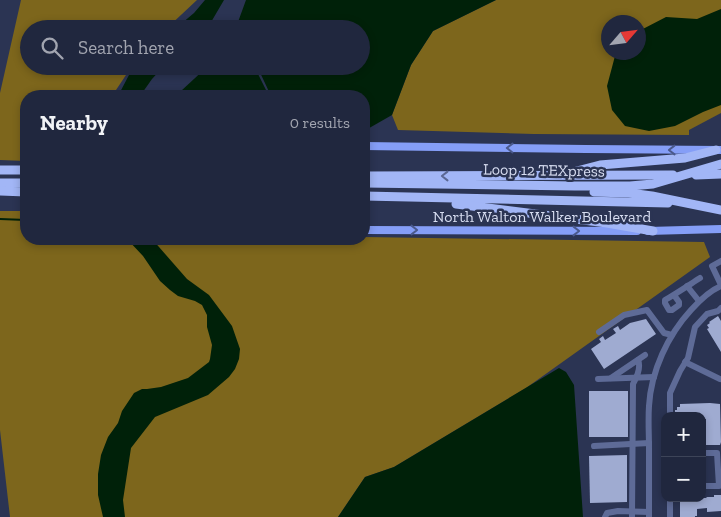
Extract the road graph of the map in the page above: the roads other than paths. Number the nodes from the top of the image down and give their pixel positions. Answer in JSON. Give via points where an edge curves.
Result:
{"nodes":[{"id":1,"x":370,"y":146,"type":"edge"},
{"id":2,"x":718,"y":150,"type":"edge"},
{"id":3,"x":721,"y":164,"type":"edge"},
{"id":4,"x":0,"y":170,"type":"edge"},
{"id":5,"x":20,"y":170,"type":"edge"},
{"id":6,"x":721,"y":174,"type":"edge"},
{"id":7,"x":556,"y":175,"type":"junction"},
{"id":8,"x":370,"y":176,"type":"edge"},
{"id":9,"x":0,"y":178,"type":"edge"},
{"id":10,"x":20,"y":178,"type":"edge"},
{"id":11,"x":0,"y":183,"type":"edge"},
{"id":12,"x":370,"y":183,"type":"edge"},
{"id":13,"x":20,"y":184,"type":"edge"},
{"id":14,"x":370,"y":188,"type":"edge"},
{"id":15,"x":576,"y":189,"type":"junction"},
{"id":16,"x":0,"y":191,"type":"edge"},
{"id":17,"x":20,"y":192,"type":"edge"},
{"id":18,"x":370,"y":196,"type":"edge"},
{"id":19,"x":413,"y":198,"type":"junction"},
{"id":20,"x":721,"y":204,"type":"edge"},
{"id":21,"x":721,"y":210,"type":"edge"},
{"id":22,"x":721,"y":229,"type":"edge"},
{"id":23,"x":370,"y":230,"type":"edge"},
{"id":24,"x":653,"y":231,"type":"junction"},
{"id":25,"x":721,"y":261,"type":"edge"},
{"id":26,"x":700,"y":278,"type":"dead end"},
{"id":27,"x":721,"y":285,"type":"edge"},
{"id":28,"x":687,"y":286,"type":"junction"},
{"id":29,"x":674,"y":294,"type":"dead end"},
{"id":30,"x":699,"y":301,"type":"junction"},
{"id":31,"x":721,"y":308,"type":"edge"},
{"id":32,"x":599,"y":332,"type":"dead end"},
{"id":33,"x":672,"y":335,"type":"junction"},
{"id":34,"x":645,"y":355,"type":"dead end"},
{"id":35,"x":638,"y":360,"type":"junction"},
{"id":36,"x":685,"y":362,"type":"junction"},
{"id":37,"x":654,"y":377,"type":"junction"},
{"id":38,"x":637,"y":378,"type":"junction"},
{"id":39,"x":598,"y":379,"type":"dead end"},
{"id":40,"x":610,"y":379,"type":"junction"},
{"id":41,"x":720,"y":379,"type":"dead end"},
{"id":42,"x":670,"y":412,"type":"edge"},
{"id":43,"x":649,"y":443,"type":"junction"},
{"id":44,"x":634,"y":444,"type":"junction"},
{"id":45,"x":594,"y":446,"type":"dead end"},
{"id":46,"x":706,"y":453,"type":"edge"},
{"id":47,"x":706,"y":486,"type":"edge"},
{"id":48,"x":670,"y":502,"type":"edge"},
{"id":49,"x":632,"y":514,"type":"edge"},
{"id":50,"x":649,"y":515,"type":"edge"},
{"id":51,"x":605,"y":517,"type":"edge"},
{"id":52,"x":670,"y":517,"type":"edge"}],
"edges":[{"from":2,"to":1,"type":"main road","one_way":true},
{"from":2,"to":7,"type":"highway","via":[[685,158],[600,166]]},
{"from":3,"to":15,"type":"highway","name":"Loop 12 TEXpress","via":[[653,184]]},
{"from":4,"to":5,"type":"highway"},
{"from":6,"to":7,"type":"highway"},
{"from":7,"to":8,"type":"highway","one_way":true},
{"from":9,"to":10,"type":"highway"},
{"from":11,"to":13,"type":"highway"},
{"from":12,"to":15,"type":"highway","name":"Loop 12 TEXpress"},
{"from":14,"to":15,"type":"highway","name":"Loop 12 TEXpress"},
{"from":15,"to":21,"type":"highway","name":"Loop 12 TEXpress","via":[[652,196]]},
{"from":16,"to":17,"type":"highway"},
{"from":18,"to":19,"type":"highway","name":"North Walton Walker Boulevard"},
{"from":19,"to":20,"type":"highway","name":"North Walton Walker Boulevard"},
{"from":19,"to":24,"type":"highway"},
{"from":22,"to":24,"type":"main road","name":"North Walton Walker Boulevard"},
{"from":23,"to":24,"type":"main road","name":"North Walton Walker Boulevard","one_way":true},
{"from":25,"to":27,"type":"street","via":[[712,266]]},
{"from":26,"to":28,"type":"street"},
{"from":27,"to":30,"type":"street"},
{"from":28,"to":29,"type":"street"},
{"from":28,"to":30,"type":"street"},
{"from":30,"to":33,"type":"street"},
{"from":31,"to":36,"type":"street","via":[[707,314],[695,327]]},
{"from":32,"to":33,"type":"street","via":[[624,315],[647,310],[664,333]]},
{"from":33,"to":37,"type":"street"},
{"from":34,"to":35,"type":"street"},
{"from":35,"to":38,"type":"street"},
{"from":35,"to":40,"type":"street"},
{"from":36,"to":41,"type":"street"},
{"from":36,"to":42,"type":"street","via":[[670,393]]},
{"from":37,"to":38,"type":"street"},
{"from":37,"to":43,"type":"street","via":[[649,405]]},
{"from":38,"to":40,"type":"street"},
{"from":38,"to":44,"type":"street","via":[[633,384]]},
{"from":39,"to":40,"type":"street"},
{"from":43,"to":44,"type":"street"},
{"from":43,"to":50,"type":"street"},
{"from":44,"to":45,"type":"street"},
{"from":44,"to":49,"type":"street"},
{"from":46,"to":47,"type":"street","via":[[717,453],[719,486]]},
{"from":48,"to":52,"type":"street"},
{"from":49,"to":50,"type":"street"},
{"from":49,"to":51,"type":"street","via":[[618,511]]}]}
